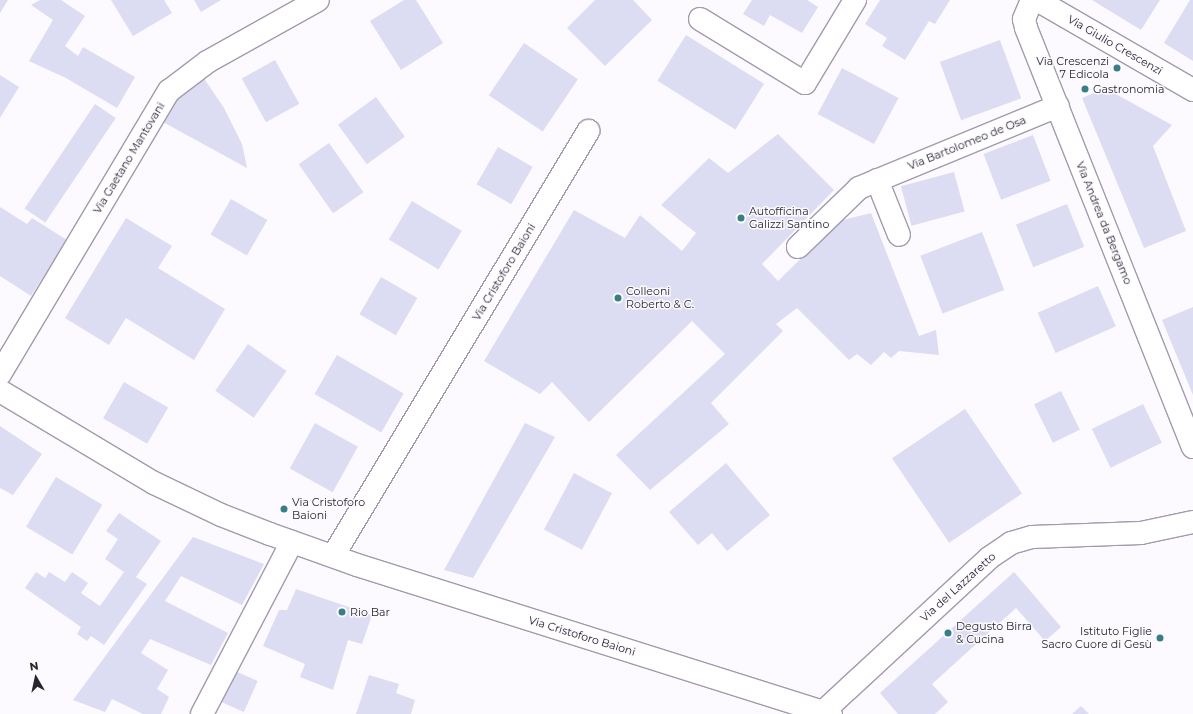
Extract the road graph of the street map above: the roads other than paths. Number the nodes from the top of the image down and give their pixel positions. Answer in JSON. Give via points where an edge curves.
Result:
{"nodes":[{"id":1,"x":318,"y":0,"type":"edge"},
{"id":2,"x":855,"y":0,"type":"edge"},
{"id":3,"x":1032,"y":0,"type":"edge"},
{"id":4,"x":1037,"y":0,"type":"edge"},
{"id":5,"x":700,"y":19,"type":"dead end"},
{"id":6,"x":1193,"y":90,"type":"edge"},
{"id":7,"x":1058,"y":106,"type":"junction"},
{"id":8,"x":588,"y":131,"type":"dead end"},
{"id":9,"x":877,"y":180,"type":"junction"},
{"id":10,"x":899,"y":235,"type":"dead end"},
{"id":11,"x":798,"y":247,"type":"dead end"},
{"id":12,"x":0,"y":374,"type":"edge"},
{"id":13,"x":0,"y":391,"type":"edge"},
{"id":14,"x":1193,"y":447,"type":"edge"},
{"id":15,"x":1193,"y":522,"type":"edge"},
{"id":16,"x":292,"y":542,"type":"junction"},
{"id":17,"x":333,"y":556,"type":"junction"},
{"id":18,"x":828,"y":712,"type":"edge"},
{"id":19,"x":202,"y":714,"type":"edge"}],
"edges":[{"from":1,"to":12,"type":"street","name":"Via Gaetano Mantovani","via":[[207,62],[169,91]]},
{"from":2,"to":5,"type":"street","via":[[805,83]]},
{"from":3,"to":7,"type":"street","name":"Via Andrea da Bergamo","via":[[1024,19],[1026,28]]},
{"from":4,"to":6,"type":"street","name":"Via Giulio Crescenzi"},
{"from":7,"to":9,"type":"street","name":"Via Bartolomeo de Osa"},
{"from":7,"to":14,"type":"street","name":"Via Andrea da Bergamo"},
{"from":8,"to":17,"type":"street","name":"Via Cristoforo Baioni"},
{"from":9,"to":10,"type":"street"},
{"from":9,"to":11,"type":"street","name":"Via Bartolomeo de Osa","via":[[859,188]]},
{"from":13,"to":16,"type":"street","name":"Via Cristoforo Baioni","via":[[154,484],[221,515]]},
{"from":15,"to":18,"type":"street","name":"Via del Lazzaretto","via":[[1141,533],[1032,537],[1010,543],[989,558]]},
{"from":16,"to":17,"type":"street","name":"Via Cristoforo Baioni"},
{"from":16,"to":19,"type":"street"},
{"from":17,"to":18,"type":"street","name":"Via Cristoforo Baioni"}]}
